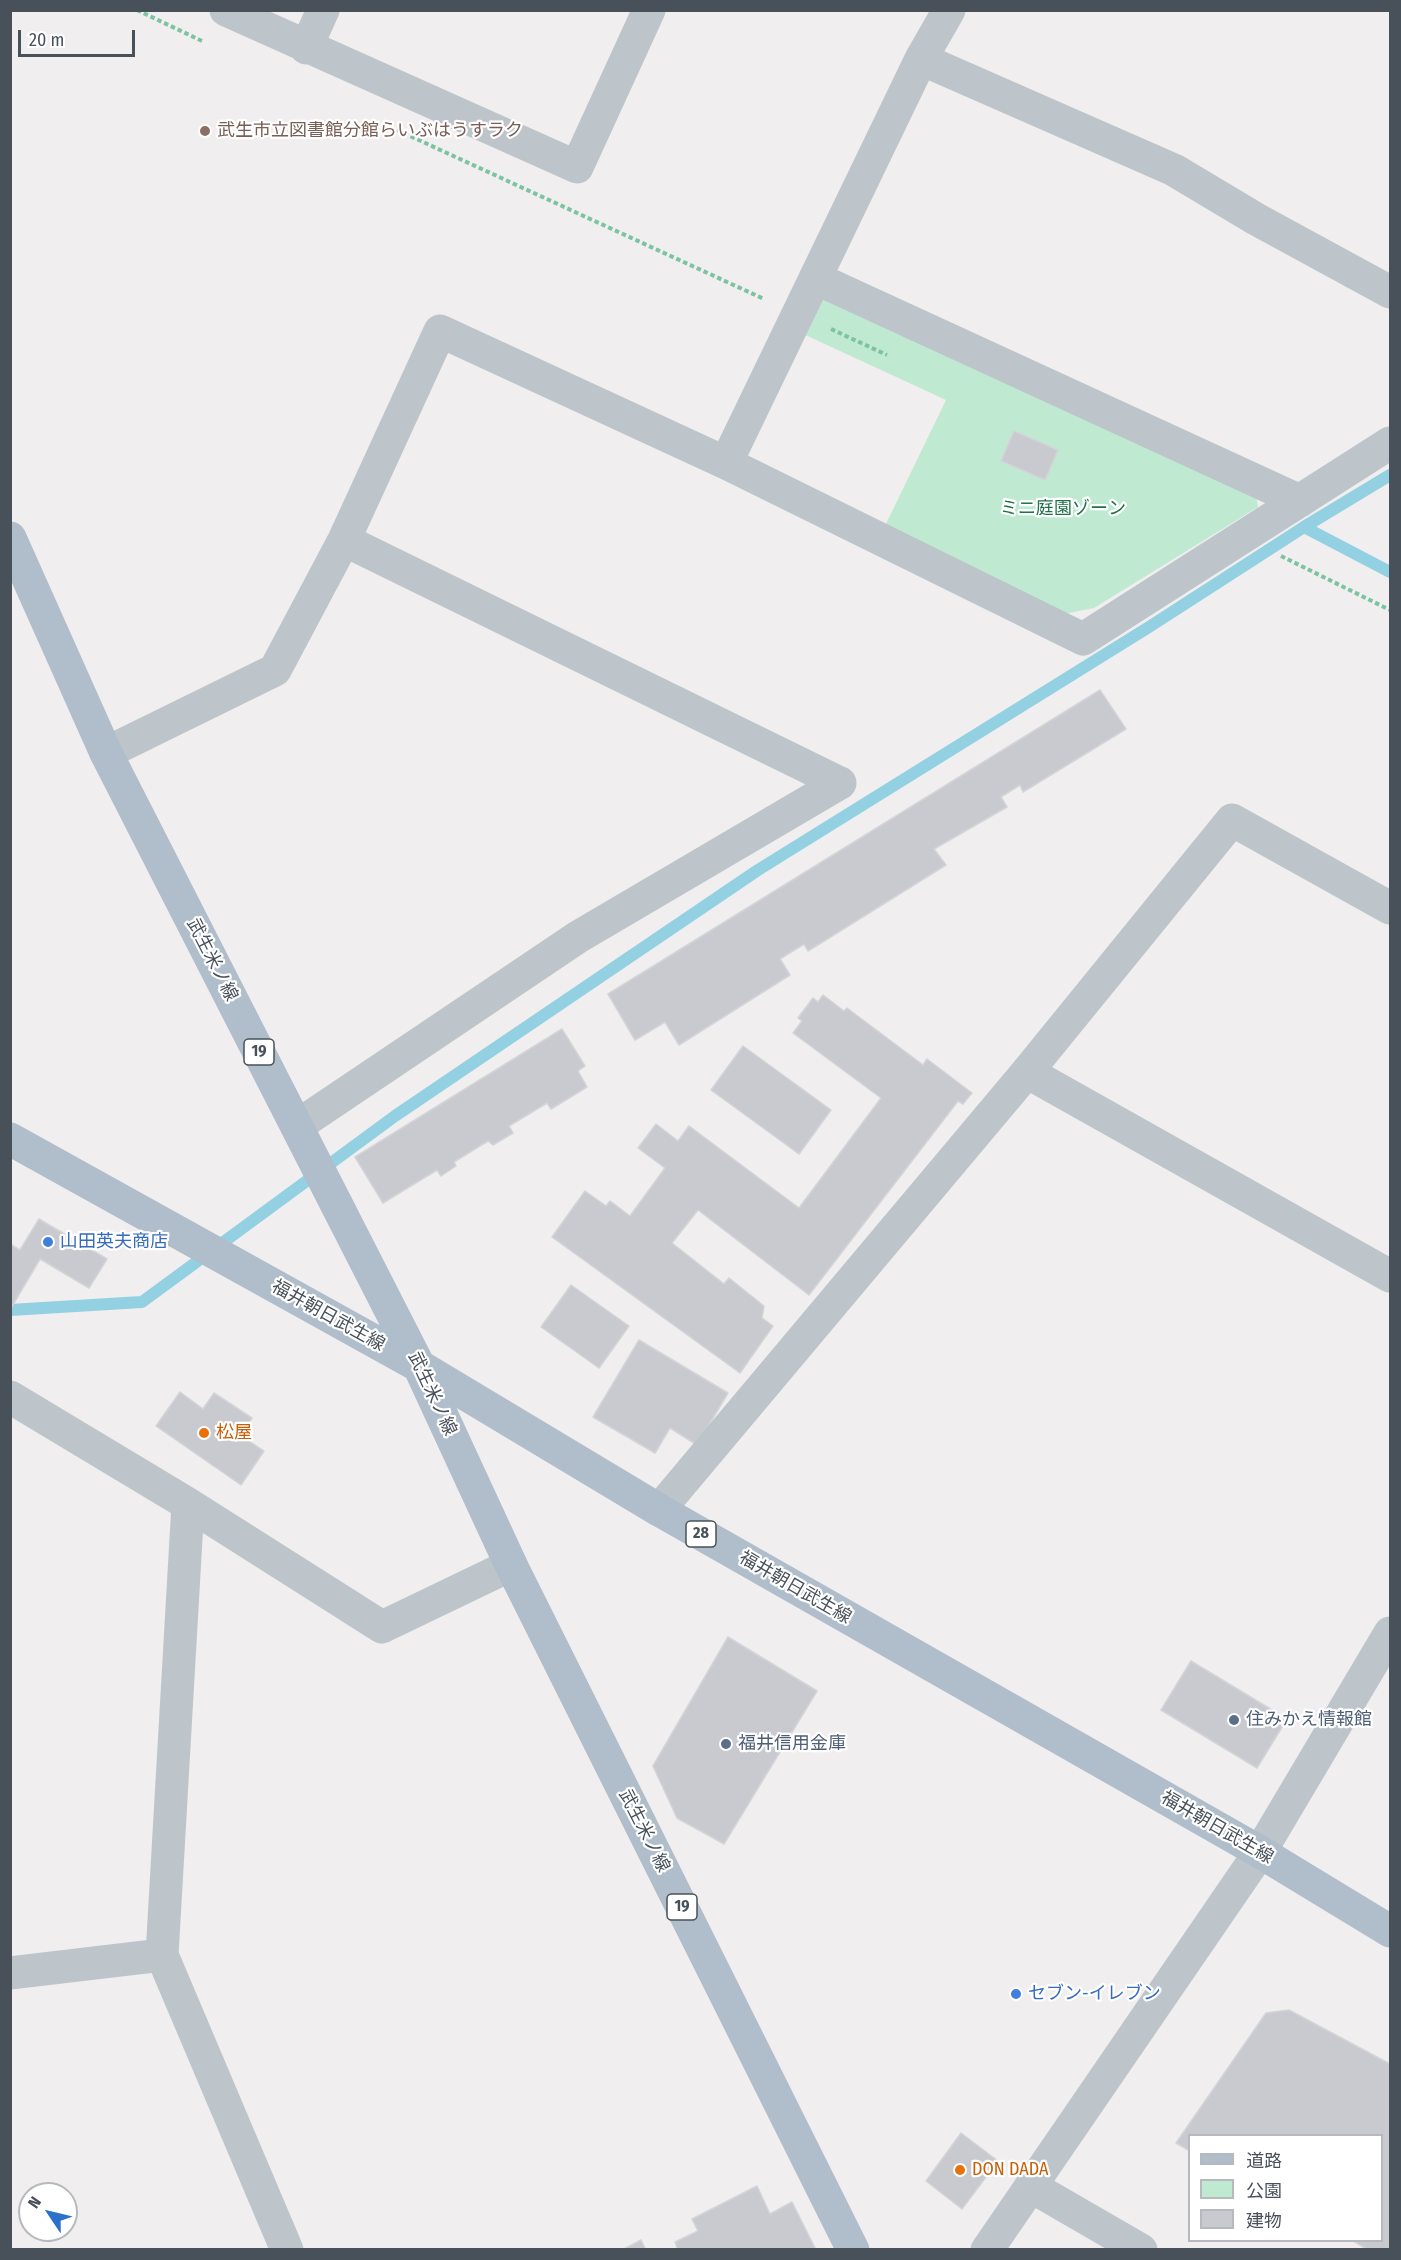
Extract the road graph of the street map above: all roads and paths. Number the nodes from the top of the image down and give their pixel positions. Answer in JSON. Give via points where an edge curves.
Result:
{"nodes":[{"id":1,"x":137,"y":10,"type":"edge"},
{"id":2,"x":226,"y":10,"type":"edge"},
{"id":3,"x":323,"y":10,"type":"edge"},
{"id":4,"x":649,"y":10,"type":"edge"},
{"id":5,"x":949,"y":10,"type":"edge"},
{"id":6,"x":213,"y":45,"type":"dead end"},
{"id":7,"x":306,"y":48,"type":"junction"},
{"id":8,"x":921,"y":59,"type":"junction"},
{"id":9,"x":386,"y":125,"type":"dead end"},
{"id":10,"x":815,"y":278,"type":"junction"},
{"id":11,"x":1390,"y":292,"type":"edge"},
{"id":12,"x":798,"y":315,"type":"junction"},
{"id":13,"x":894,"y":358,"type":"dead end"},
{"id":14,"x":1390,"y":443,"type":"edge"},
{"id":15,"x":726,"y":463,"type":"junction"},
{"id":16,"x":1300,"y":501,"type":"junction"},
{"id":17,"x":10,"y":538,"type":"edge"},
{"id":18,"x":344,"y":540,"type":"junction"},
{"id":19,"x":1284,"y":558,"type":"dead end"},
{"id":20,"x":1390,"y":610,"type":"edge"},
{"id":21,"x":106,"y":753,"type":"junction"},
{"id":22,"x":1390,"y":908,"type":"edge"},
{"id":23,"x":1027,"y":1072,"type":"junction"},
{"id":24,"x":297,"y":1126,"type":"junction"},
{"id":25,"x":10,"y":1139,"type":"edge"},
{"id":26,"x":1390,"y":1276,"type":"edge"},
{"id":27,"x":419,"y":1366,"type":"junction"},
{"id":28,"x":10,"y":1397,"type":"edge"},
{"id":29,"x":188,"y":1504,"type":"junction"},
{"id":30,"x":659,"y":1510,"type":"junction"},
{"id":31,"x":511,"y":1565,"type":"junction"},
{"id":32,"x":1390,"y":1633,"type":"edge"},
{"id":33,"x":1260,"y":1852,"type":"junction"},
{"id":34,"x":1390,"y":1931,"type":"edge"},
{"id":35,"x":162,"y":1955,"type":"junction"},
{"id":36,"x":10,"y":1973,"type":"edge"},
{"id":37,"x":1032,"y":2187,"type":"junction"},
{"id":38,"x":287,"y":2250,"type":"edge"},
{"id":39,"x":854,"y":2250,"type":"edge"},
{"id":40,"x":987,"y":2250,"type":"edge"},
{"id":41,"x":1141,"y":2250,"type":"edge"}],
"edges":[{"from":1,"to":6,"type":"path"},
{"from":2,"to":7,"type":"street"},
{"from":3,"to":7,"type":"street"},
{"from":4,"to":7,"type":"street","via":[[578,167]]},
{"from":5,"to":8,"type":"street"},
{"from":8,"to":10,"type":"street"},
{"from":8,"to":11,"type":"street","via":[[1174,170]]},
{"from":9,"to":12,"type":"path"},
{"from":10,"to":12,"type":"street"},
{"from":10,"to":16,"type":"street"},
{"from":12,"to":13,"type":"path"},
{"from":12,"to":15,"type":"street"},
{"from":14,"to":16,"type":"street"},
{"from":15,"to":16,"type":"street","via":[[1083,639]]},
{"from":15,"to":18,"type":"street","via":[[440,332]]},
{"from":17,"to":21,"type":"main road","name":"武生米ノ線","number":"19"},
{"from":18,"to":21,"type":"street","via":[[275,670]]},
{"from":18,"to":24,"type":"street","via":[[840,783],[578,937]]},
{"from":19,"to":20,"type":"path"},
{"from":21,"to":24,"type":"main road","name":"武生米ノ線","number":"19"},
{"from":22,"to":23,"type":"street","via":[[1232,820]]},
{"from":23,"to":26,"type":"street"},
{"from":23,"to":30,"type":"street"},
{"from":24,"to":27,"type":"main road","name":"武生米ノ線","number":"19"},
{"from":25,"to":27,"type":"main road","name":"福井朝日武生線","number":"28"},
{"from":27,"to":30,"type":"main road","name":"福井朝日武生線","number":"28"},
{"from":27,"to":31,"type":"main road","name":"武生米ノ線","number":"19"},
{"from":28,"to":29,"type":"street"},
{"from":29,"to":31,"type":"street","via":[[382,1627]]},
{"from":29,"to":35,"type":"street"},
{"from":30,"to":33,"type":"main road","name":"福井朝日武生線","number":"28"},
{"from":31,"to":39,"type":"main road","name":"武生米ノ線","number":"19"},
{"from":32,"to":33,"type":"street"},
{"from":33,"to":34,"type":"main road","name":"福井朝日武生線","number":"28"},
{"from":33,"to":37,"type":"street"},
{"from":35,"to":36,"type":"street"},
{"from":35,"to":38,"type":"street"},
{"from":37,"to":40,"type":"street"},
{"from":37,"to":41,"type":"street"}]}
